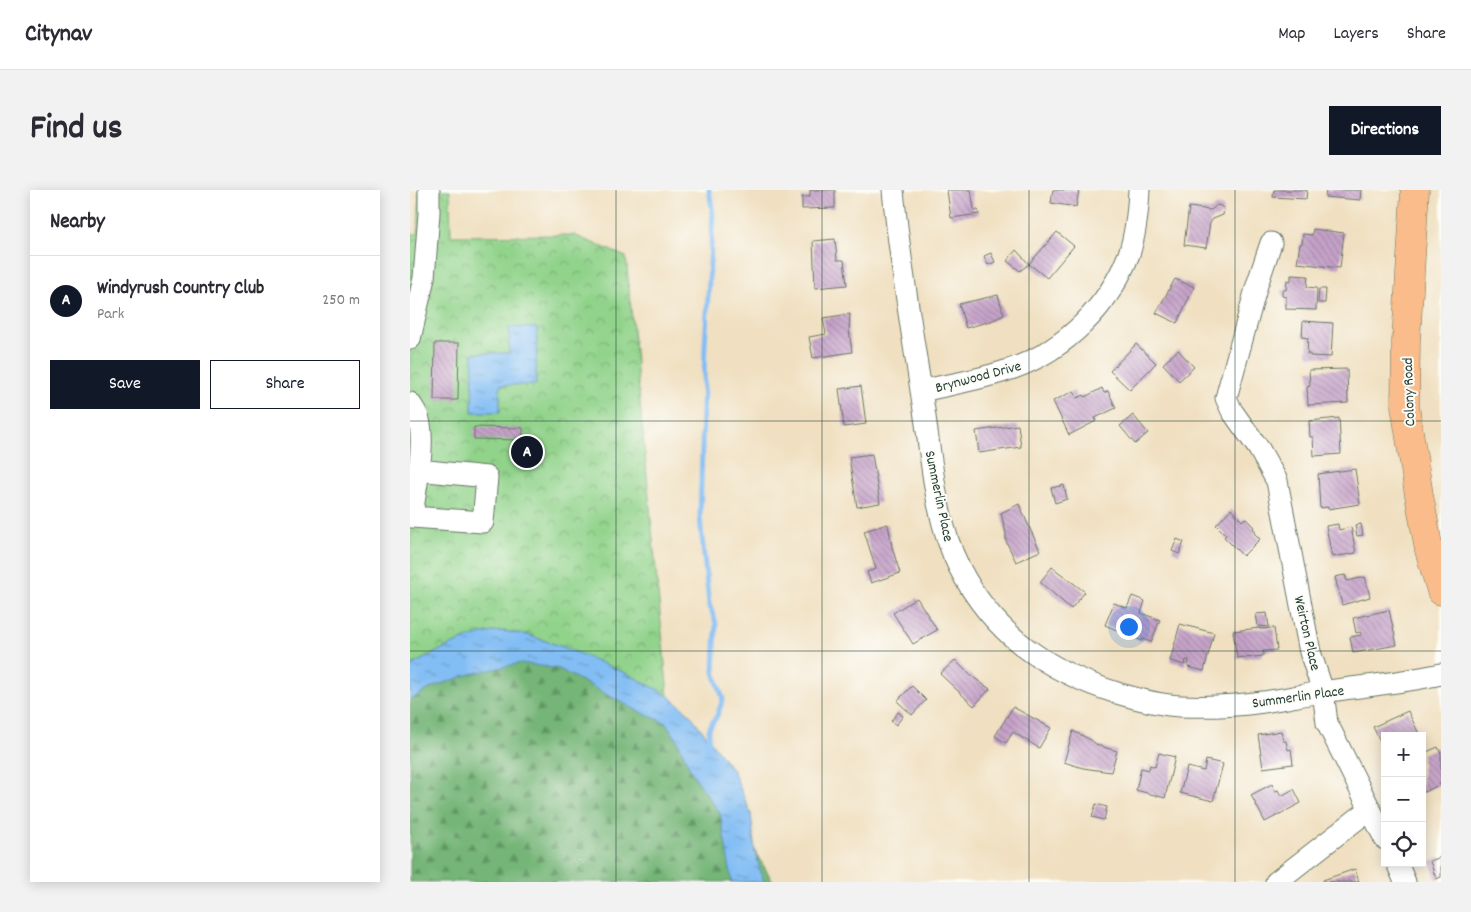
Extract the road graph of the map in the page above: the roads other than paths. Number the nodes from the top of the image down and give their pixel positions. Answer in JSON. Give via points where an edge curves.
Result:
{"nodes":[{"id":1,"x":429,"y":190,"type":"edge"},
{"id":2,"x":893,"y":190,"type":"edge"},
{"id":3,"x":1139,"y":190,"type":"edge"},
{"id":4,"x":1415,"y":190,"type":"edge"},
{"id":5,"x":1431,"y":190,"type":"edge"},
{"id":6,"x":1271,"y":243,"type":"dead end"},
{"id":7,"x":410,"y":339,"type":"edge"},
{"id":8,"x":921,"y":391,"type":"junction"},
{"id":9,"x":410,"y":402,"type":"edge"},
{"id":10,"x":418,"y":470,"type":"dead end"},
{"id":11,"x":1441,"y":531,"type":"edge"},
{"id":12,"x":1441,"y":591,"type":"edge"},
{"id":13,"x":1441,"y":674,"type":"edge"},
{"id":14,"x":1323,"y":692,"type":"junction"},
{"id":15,"x":1370,"y":809,"type":"junction"},
{"id":16,"x":1381,"y":831,"type":"edge"},
{"id":17,"x":1399,"y":867,"type":"edge"},
{"id":18,"x":1276,"y":882,"type":"edge"},
{"id":19,"x":1405,"y":882,"type":"edge"}],
"edges":[{"from":1,"to":7,"type":"street","via":[[424,278]]},
{"from":2,"to":8,"type":"street","name":"Summerlin Place"},
{"from":3,"to":8,"type":"street","name":"Brynwood Drive","via":[[1136,225],[1129,253],[1101,304],[1082,326],[1058,345],[1014,368]]},
{"from":4,"to":12,"type":"main road","name":"Colony Road","via":[[1405,406],[1422,513]]},
{"from":5,"to":11,"type":"main road","name":"Colony Road","via":[[1421,415]]},
{"from":6,"to":14,"type":"street","name":"Weirton Place","via":[[1226,398],[1277,481],[1310,652]]},
{"from":8,"to":14,"type":"street","name":"Summerlin Place","via":[[943,523],[959,567],[984,607],[1031,653],[1088,684],[1142,700],[1177,706],[1262,702]]},
{"from":9,"to":10,"type":"street","via":[[419,418],[421,447]]},
{"from":13,"to":14,"type":"street","name":"Summerlin Place","via":[[1406,682]]},
{"from":14,"to":15,"type":"street","name":"Weirton Place","via":[[1328,723]]},
{"from":15,"to":16,"type":"street","name":"Weirton Place"},
{"from":15,"to":18,"type":"street"},
{"from":17,"to":19,"type":"street"}]}
